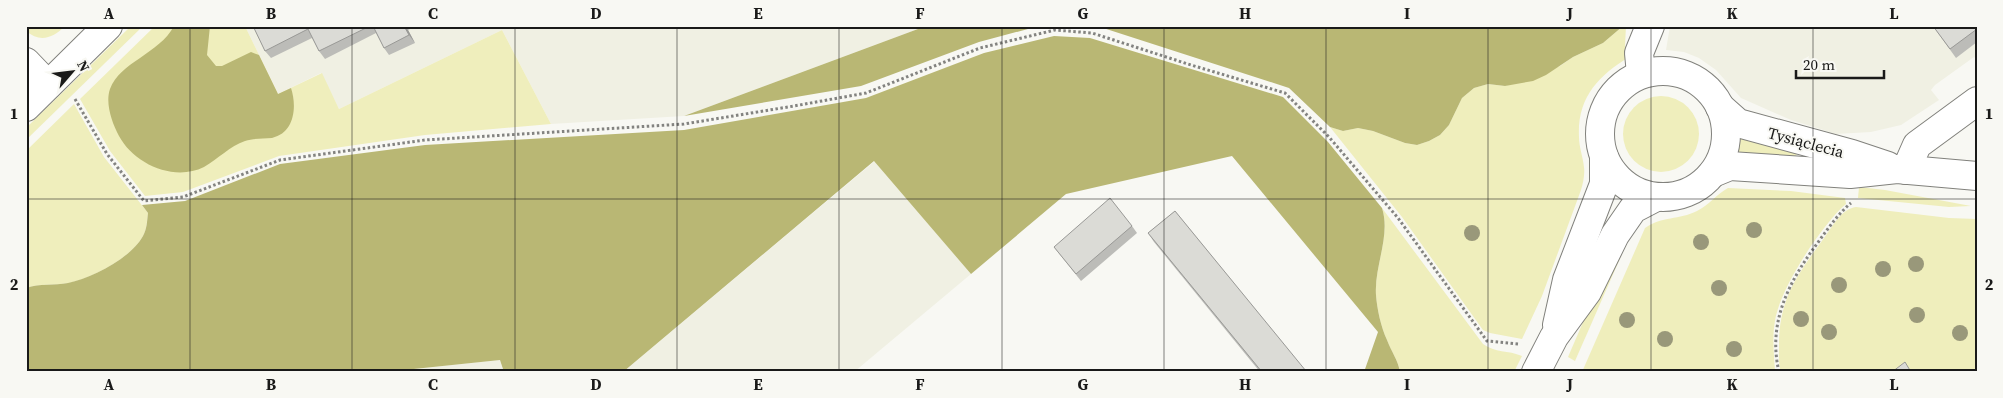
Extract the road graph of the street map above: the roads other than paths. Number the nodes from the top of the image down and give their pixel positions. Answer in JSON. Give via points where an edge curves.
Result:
{"nodes":[{"id":1,"x":108,"y":26,"type":"edge"},
{"id":2,"x":1650,"y":26,"type":"edge"},
{"id":3,"x":26,"y":62,"type":"edge"},
{"id":4,"x":1641,"y":74,"type":"junction"},
{"id":5,"x":48,"y":85,"type":"junction"},
{"id":6,"x":1977,"y":101,"type":"edge"},
{"id":7,"x":26,"y":107,"type":"edge"},
{"id":8,"x":1720,"y":107,"type":"junction"},
{"id":9,"x":1604,"y":158,"type":"junction"},
{"id":10,"x":1902,"y":170,"type":"junction"},
{"id":11,"x":1713,"y":174,"type":"junction"},
{"id":12,"x":1977,"y":176,"type":"edge"},
{"id":13,"x":1656,"y":197,"type":"junction"},
{"id":14,"x":1554,"y":337,"type":"junction"},
{"id":15,"x":1536,"y":372,"type":"edge"}],
"edges":[{"from":1,"to":5,"type":"street"},
{"from":2,"to":4,"type":"street","via":[[1639,52]]},
{"from":3,"to":5,"type":"street"},
{"from":4,"to":8,"type":"street","via":[[1675,71],[1689,76],[1712,94]]},
{"from":4,"to":9,"type":"street","via":[[1618,90],[1607,103],[1599,139]]},
{"from":5,"to":7,"type":"street"},
{"from":6,"to":10,"type":"street","via":[[1917,145]]},
{"from":8,"to":10,"type":"street","name":"Tysiąclecia","via":[[1738,123]]},
{"from":8,"to":11,"type":"street","via":[[1726,136],[1724,150]]},
{"from":9,"to":13,"type":"street","via":[[1616,176],[1630,188]]},
{"from":9,"to":14,"type":"street","via":[[1604,184],[1567,280]]},
{"from":10,"to":11,"type":"street","name":"Tysiąclecia","via":[[1850,174],[1730,166]]},
{"from":10,"to":12,"type":"street","name":"Tysiąclecia"},
{"from":11,"to":13,"type":"street","via":[[1698,187],[1680,195]]},
{"from":13,"to":14,"type":"street","via":[[1633,209],[1615,235],[1587,292]]},
{"from":14,"to":15,"type":"street"}]}
